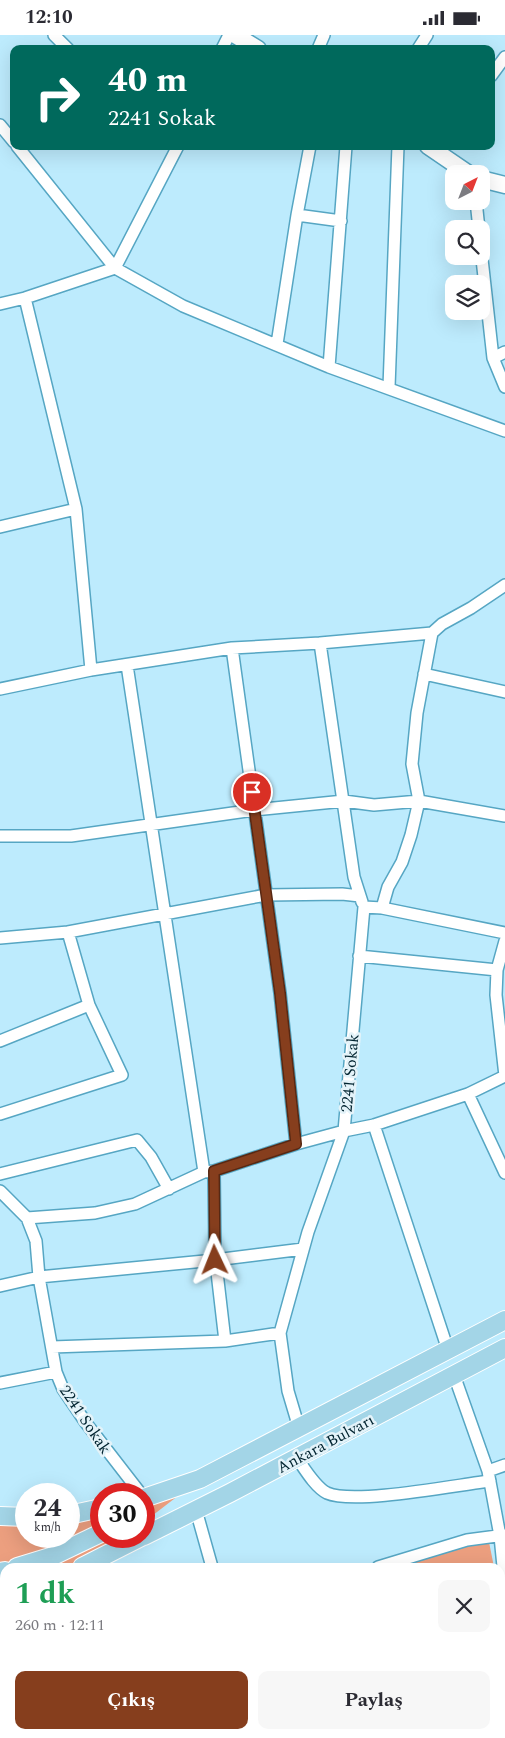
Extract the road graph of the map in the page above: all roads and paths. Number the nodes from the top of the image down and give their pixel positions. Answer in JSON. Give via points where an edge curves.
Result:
{"nodes":[{"id":1,"x":54,"y":35,"type":"edge"},
{"id":2,"x":235,"y":35,"type":"edge"},
{"id":3,"x":64,"y":45,"type":"edge"},
{"id":4,"x":251,"y":45,"type":"edge"},
{"id":5,"x":505,"y":57,"type":"edge"},
{"id":6,"x":497,"y":73,"type":"edge"},
{"id":7,"x":0,"y":125,"type":"edge"},
{"id":8,"x":10,"y":137,"type":"edge"},
{"id":9,"x":20,"y":150,"type":"edge"},
{"id":10,"x":173,"y":150,"type":"edge"},
{"id":11,"x":309,"y":150,"type":"edge"},
{"id":12,"x":346,"y":150,"type":"edge"},
{"id":13,"x":398,"y":150,"type":"edge"},
{"id":14,"x":438,"y":150,"type":"edge"},
{"id":15,"x":458,"y":165,"type":"edge"},
{"id":16,"x":490,"y":181,"type":"edge"},
{"id":17,"x":505,"y":185,"type":"edge"},
{"id":18,"x":297,"y":215,"type":"junction"},
{"id":19,"x":341,"y":221,"type":"junction"},
{"id":20,"x":483,"y":265,"type":"edge"},
{"id":21,"x":115,"y":268,"type":"junction"},
{"id":22,"x":25,"y":298,"type":"junction"},
{"id":23,"x":0,"y":304,"type":"edge"},
{"id":24,"x":277,"y":344,"type":"junction"},
{"id":25,"x":505,"y":352,"type":"edge"},
{"id":26,"x":493,"y":358,"type":"junction"},
{"id":27,"x":330,"y":367,"type":"junction"},
{"id":28,"x":389,"y":387,"type":"junction"},
{"id":29,"x":505,"y":387,"type":"edge"},
{"id":30,"x":505,"y":431,"type":"edge"},
{"id":31,"x":76,"y":509,"type":"junction"},
{"id":32,"x":0,"y":527,"type":"edge"},
{"id":33,"x":505,"y":585,"type":"edge"},
{"id":34,"x":432,"y":633,"type":"junction"},
{"id":35,"x":320,"y":643,"type":"junction"},
{"id":36,"x":232,"y":648,"type":"junction"},
{"id":37,"x":127,"y":665,"type":"junction"},
{"id":38,"x":91,"y":670,"type":"junction"},
{"id":39,"x":424,"y":674,"type":"junction"},
{"id":40,"x":0,"y":689,"type":"edge"},
{"id":41,"x":505,"y":692,"type":"edge"},
{"id":42,"x":344,"y":801,"type":"junction"},
{"id":43,"x":419,"y":801,"type":"junction"},
{"id":44,"x":254,"y":810,"type":"junction"},
{"id":45,"x":505,"y":816,"type":"edge"},
{"id":46,"x":151,"y":825,"type":"junction"},
{"id":47,"x":0,"y":836,"type":"edge"},
{"id":48,"x":266,"y":895,"type":"junction"},
{"id":49,"x":362,"y":901,"type":"junction"},
{"id":50,"x":382,"y":908,"type":"junction"},
{"id":51,"x":166,"y":913,"type":"junction"},
{"id":52,"x":68,"y":931,"type":"junction"},
{"id":53,"x":505,"y":933,"type":"edge"},
{"id":54,"x":0,"y":938,"type":"edge"},
{"id":55,"x":505,"y":941,"type":"edge"},
{"id":56,"x":359,"y":955,"type":"junction"},
{"id":57,"x":497,"y":970,"type":"junction"},
{"id":58,"x":89,"y":1005,"type":"junction"},
{"id":59,"x":0,"y":1041,"type":"edge"},
{"id":60,"x":505,"y":1076,"type":"edge"},
{"id":61,"x":468,"y":1094,"type":"junction"},
{"id":62,"x":0,"y":1114,"type":"edge"},
{"id":63,"x":374,"y":1125,"type":"junction"},
{"id":64,"x":344,"y":1131,"type":"junction"},
{"id":65,"x":296,"y":1144,"type":"junction"},
{"id":66,"x":209,"y":1171,"type":"junction"},
{"id":67,"x":505,"y":1173,"type":"edge"},
{"id":68,"x":0,"y":1174,"type":"edge"},
{"id":69,"x":169,"y":1189,"type":"junction"},
{"id":70,"x":0,"y":1191,"type":"edge"},
{"id":71,"x":27,"y":1218,"type":"junction"},
{"id":72,"x":303,"y":1249,"type":"junction"},
{"id":73,"x":215,"y":1260,"type":"junction"},
{"id":74,"x":39,"y":1277,"type":"junction"},
{"id":75,"x":0,"y":1286,"type":"edge"},
{"id":76,"x":505,"y":1320,"type":"edge"},
{"id":77,"x":280,"y":1333,"type":"junction"},
{"id":78,"x":225,"y":1341,"type":"junction"},
{"id":79,"x":52,"y":1347,"type":"junction"},
{"id":80,"x":505,"y":1349,"type":"edge"},
{"id":81,"x":448,"y":1350,"type":"junction"},
{"id":82,"x":56,"y":1372,"type":"junction"},
{"id":83,"x":454,"y":1375,"type":"junction"},
{"id":84,"x":0,"y":1383,"type":"edge"},
{"id":85,"x":299,"y":1428,"type":"junction"},
{"id":86,"x":297,"y":1458,"type":"junction"},
{"id":87,"x":505,"y":1465,"type":"edge"},
{"id":88,"x":489,"y":1476,"type":"junction"},
{"id":89,"x":200,"y":1479,"type":"junction"},
{"id":90,"x":132,"y":1483,"type":"edge"},
{"id":91,"x":155,"y":1494,"type":"edge"},
{"id":92,"x":155,"y":1504,"type":"edge"},
{"id":93,"x":196,"y":1510,"type":"junction"},
{"id":94,"x":0,"y":1516,"type":"edge"},
{"id":95,"x":15,"y":1517,"type":"edge"},
{"id":96,"x":155,"y":1530,"type":"edge"},
{"id":97,"x":503,"y":1536,"type":"edge"},
{"id":98,"x":90,"y":1538,"type":"edge"},
{"id":99,"x":126,"y":1548,"type":"edge"},
{"id":100,"x":107,"y":1560,"type":"edge"},
{"id":101,"x":32,"y":1563,"type":"edge"},
{"id":102,"x":211,"y":1563,"type":"edge"},
{"id":103,"x":391,"y":1563,"type":"edge"},
{"id":104,"x":504,"y":1563,"type":"edge"}],
"edges":[{"from":1,"to":3,"type":"street"},
{"from":2,"to":4,"type":"street"},
{"from":5,"to":6,"type":"street"},
{"from":7,"to":8,"type":"street"},
{"from":9,"to":21,"type":"street"},
{"from":10,"to":21,"type":"street"},
{"from":11,"to":18,"type":"street"},
{"from":12,"to":19,"type":"street"},
{"from":13,"to":28,"type":"street"},
{"from":14,"to":15,"type":"street"},
{"from":16,"to":17,"type":"street"},
{"from":18,"to":19,"type":"street"},
{"from":18,"to":24,"type":"street"},
{"from":19,"to":27,"type":"street"},
{"from":20,"to":26,"type":"street"},
{"from":21,"to":22,"type":"street"},
{"from":21,"to":24,"type":"street","via":[[183,306]]},
{"from":22,"to":23,"type":"street"},
{"from":22,"to":31,"type":"street"},
{"from":24,"to":27,"type":"street"},
{"from":25,"to":26,"type":"street"},
{"from":26,"to":29,"type":"street"},
{"from":27,"to":28,"type":"street"},
{"from":28,"to":30,"type":"street"},
{"from":31,"to":32,"type":"street"},
{"from":31,"to":38,"type":"street"},
{"from":33,"to":34,"type":"street","via":[[442,623]]},
{"from":34,"to":35,"type":"street"},
{"from":34,"to":39,"type":"street"},
{"from":35,"to":36,"type":"street"},
{"from":35,"to":42,"type":"street"},
{"from":36,"to":37,"type":"street"},
{"from":36,"to":44,"type":"street"},
{"from":37,"to":38,"type":"street"},
{"from":37,"to":46,"type":"street"},
{"from":38,"to":40,"type":"street"},
{"from":39,"to":41,"type":"street"},
{"from":39,"to":43,"type":"street","via":[[412,764]]},
{"from":42,"to":43,"type":"street","via":[[374,805]]},
{"from":42,"to":44,"type":"street"},
{"from":42,"to":49,"type":"street","via":[[354,877]]},
{"from":43,"to":45,"type":"street"},
{"from":43,"to":50,"type":"street","via":[[402,862],[388,887]]},
{"from":44,"to":46,"type":"street"},
{"from":44,"to":48,"type":"street"},
{"from":46,"to":47,"type":"street","via":[[71,836]]},
{"from":46,"to":51,"type":"street"},
{"from":48,"to":49,"type":"street","via":[[342,894]]},
{"from":48,"to":51,"type":"street"},
{"from":48,"to":65,"type":"street"},
{"from":49,"to":50,"type":"street"},
{"from":49,"to":56,"type":"street","name":"2241 Sokak"},
{"from":50,"to":53,"type":"street"},
{"from":51,"to":52,"type":"street"},
{"from":51,"to":66,"type":"street"},
{"from":52,"to":54,"type":"street"},
{"from":52,"to":58,"type":"street"},
{"from":55,"to":57,"type":"street"},
{"from":56,"to":57,"type":"street"},
{"from":56,"to":64,"type":"street","name":"2241 Sokak"},
{"from":57,"to":60,"type":"street","via":[[496,995]]},
{"from":58,"to":59,"type":"street"},
{"from":58,"to":62,"type":"street","via":[[122,1075]]},
{"from":60,"to":61,"type":"street"},
{"from":61,"to":63,"type":"street"},
{"from":61,"to":67,"type":"street"},
{"from":63,"to":64,"type":"street"},
{"from":63,"to":81,"type":"street"},
{"from":64,"to":65,"type":"street","name":"2241 Sokak"},
{"from":64,"to":72,"type":"street"},
{"from":65,"to":66,"type":"street","name":"2241 Sokak"},
{"from":66,"to":69,"type":"street","name":"2241 Sokak"},
{"from":66,"to":73,"type":"street"},
{"from":68,"to":69,"type":"street","via":[[137,1139]]},
{"from":69,"to":71,"type":"street","name":"2241 Sokak","via":[[135,1204],[95,1213]]},
{"from":70,"to":71,"type":"street","name":"2241 Sokak"},
{"from":71,"to":74,"type":"street","name":"2241 Sokak","via":[[36,1241]]},
{"from":72,"to":73,"type":"street"},
{"from":72,"to":77,"type":"street"},
{"from":73,"to":74,"type":"street"},
{"from":73,"to":78,"type":"street"},
{"from":74,"to":75,"type":"street"},
{"from":74,"to":79,"type":"street","name":"2241 Sokak"},
{"from":76,"to":81,"type":"main road","name":"Ankara Bulvarı"},
{"from":77,"to":78,"type":"street"},
{"from":77,"to":85,"type":"street","via":[[288,1391]]},
{"from":78,"to":79,"type":"street"},
{"from":79,"to":82,"type":"street","name":"2241 Sokak"},
{"from":80,"to":83,"type":"main road","name":"Ankara Bulvarı"},
{"from":81,"to":85,"type":"main road","name":"Ankara Bulvarı"},
{"from":82,"to":84,"type":"street"},
{"from":82,"to":90,"type":"street","name":"2241 Sokak","via":[[63,1389],[86,1423]]},
{"from":83,"to":86,"type":"main road","name":"Ankara Bulvarı"},
{"from":83,"to":88,"type":"street"},
{"from":85,"to":89,"type":"main road","name":"Ankara Bulvarı"},
{"from":86,"to":88,"type":"street","via":[[326,1492],[346,1497],[387,1494]]},
{"from":86,"to":93,"type":"main road","name":"Ankara Bulvarı"},
{"from":87,"to":88,"type":"street"},
{"from":88,"to":97,"type":"street"},
{"from":89,"to":91,"type":"main road","name":"Ankara Bulvarı"},
{"from":89,"to":92,"type":"main road","name":"Ankara Bulvarı"},
{"from":93,"to":96,"type":"main road","name":"Ankara Bulvarı"},
{"from":93,"to":102,"type":"street"},
{"from":94,"to":95,"type":"main road"},
{"from":97,"to":103,"type":"street","via":[[467,1540]]},
{"from":97,"to":104,"type":"street"},
{"from":98,"to":101,"type":"main road"},
{"from":99,"to":100,"type":"main road","name":"Ankara Bulvarı"}]}
